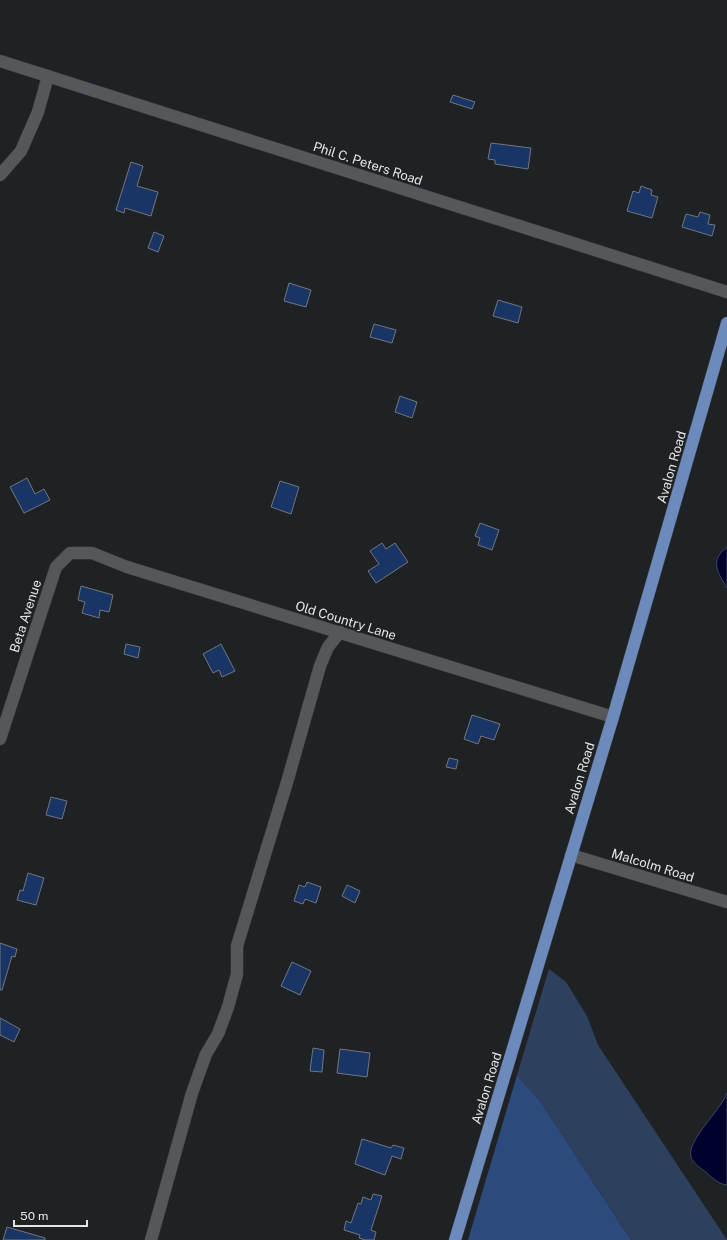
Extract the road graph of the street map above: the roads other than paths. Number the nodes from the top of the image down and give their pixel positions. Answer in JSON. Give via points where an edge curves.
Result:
{"nodes":[{"id":1,"x":0,"y":61,"type":"edge"},
{"id":2,"x":48,"y":76,"type":"junction"},
{"id":3,"x":0,"y":175,"type":"edge"},
{"id":4,"x":727,"y":292,"type":"edge"},
{"id":5,"x":727,"y":323,"type":"edge"},
{"id":6,"x":70,"y":553,"type":"joint"},
{"id":7,"x":340,"y":632,"type":"junction"},
{"id":8,"x":613,"y":717,"type":"junction"},
{"id":9,"x":0,"y":739,"type":"edge"},
{"id":10,"x":570,"y":855,"type":"junction"},
{"id":11,"x":727,"y":902,"type":"edge"},
{"id":12,"x":151,"y":1240,"type":"edge"},
{"id":13,"x":455,"y":1240,"type":"edge"}],
"edges":[{"from":1,"to":2,"type":"street","name":"Phil C. Peters Road"},
{"from":2,"to":3,"type":"street","via":[[38,112],[21,151]]},
{"from":2,"to":4,"type":"street","name":"Phil C. Peters Road"},
{"from":5,"to":8,"type":"main road","name":"Avalon Road"},
{"from":6,"to":7,"type":"street","name":"Old Country Lane","via":[[92,553],[127,567]]},
{"from":6,"to":9,"type":"street","name":"Beta Avenue","via":[[56,567]]},
{"from":7,"to":8,"type":"street","name":"Old Country Lane"},
{"from":7,"to":12,"type":"street","via":[[328,648],[320,666],[237,946],[237,974],[232,994],[218,1034],[206,1054],[192,1093]]},
{"from":8,"to":10,"type":"main road","name":"Avalon Road"},
{"from":10,"to":11,"type":"street","name":"Malcolm Road"},
{"from":10,"to":13,"type":"main road","name":"Avalon Road"}]}
